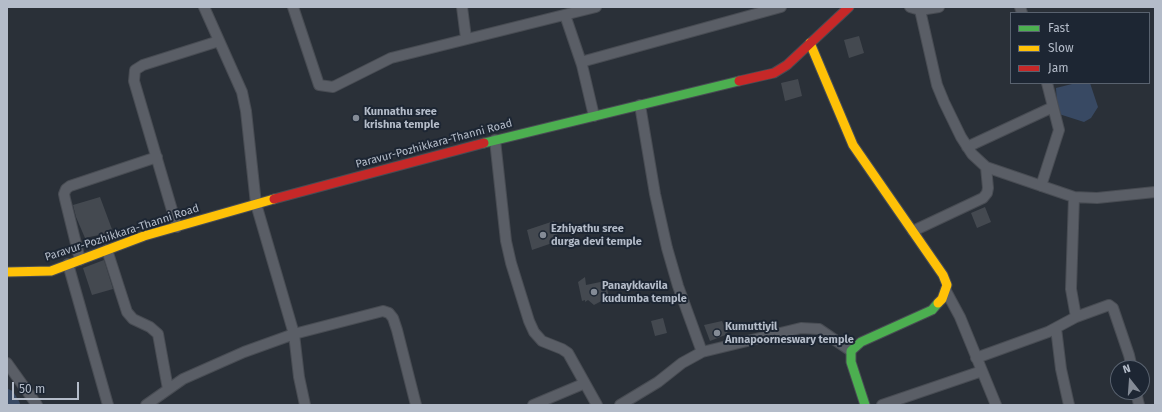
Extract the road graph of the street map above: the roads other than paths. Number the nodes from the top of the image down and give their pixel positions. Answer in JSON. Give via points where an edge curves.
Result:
{"nodes":[{"id":1,"x":204,"y":7,"type":"edge"},
{"id":2,"x":293,"y":7,"type":"edge"},
{"id":3,"x":462,"y":7,"type":"edge"},
{"id":4,"x":596,"y":7,"type":"edge"},
{"id":5,"x":781,"y":7,"type":"edge"},
{"id":6,"x":849,"y":7,"type":"edge"},
{"id":7,"x":910,"y":7,"type":"edge"},
{"id":8,"x":939,"y":7,"type":"edge"},
{"id":9,"x":584,"y":8,"type":"edge"},
{"id":10,"x":920,"y":10,"type":"junction"},
{"id":11,"x":565,"y":15,"type":"junction"},
{"id":12,"x":466,"y":38,"type":"junction"},
{"id":13,"x":219,"y":41,"type":"junction"},
{"id":14,"x":810,"y":43,"type":"junction"},
{"id":15,"x":581,"y":62,"type":"junction"},
{"id":16,"x":1047,"y":84,"type":"edge"},
{"id":17,"x":640,"y":105,"type":"junction"},
{"id":18,"x":1053,"y":107,"type":"junction"},
{"id":19,"x":594,"y":116,"type":"junction"},
{"id":20,"x":495,"y":140,"type":"junction"},
{"id":21,"x":967,"y":147,"type":"junction"},
{"id":22,"x":157,"y":157,"type":"junction"},
{"id":23,"x":986,"y":167,"type":"junction"},
{"id":24,"x":1041,"y":186,"type":"junction"},
{"id":25,"x":1155,"y":192,"type":"edge"},
{"id":26,"x":1074,"y":197,"type":"junction"},
{"id":27,"x":256,"y":204,"type":"junction"},
{"id":28,"x":177,"y":227,"type":"junction"},
{"id":29,"x":912,"y":231,"type":"junction"},
{"id":30,"x":108,"y":250,"type":"junction"},
{"id":31,"x":80,"y":260,"type":"junction"},
{"id":32,"x":68,"y":264,"type":"junction"},
{"id":33,"x":7,"y":272,"type":"edge"},
{"id":34,"x":946,"y":291,"type":"junction"},
{"id":35,"x":1076,"y":317,"type":"junction"},
{"id":36,"x":1056,"y":328,"type":"junction"},
{"id":37,"x":294,"y":334,"type":"junction"},
{"id":38,"x":851,"y":350,"type":"junction"},
{"id":39,"x":702,"y":352,"type":"junction"},
{"id":40,"x":976,"y":358,"type":"junction"},
{"id":41,"x":1130,"y":360,"type":"edge"},
{"id":42,"x":7,"y":363,"type":"edge"},
{"id":43,"x":982,"y":371,"type":"junction"},
{"id":44,"x":584,"y":384,"type":"junction"},
{"id":45,"x":168,"y":389,"type":"junction"},
{"id":46,"x":37,"y":405,"type":"edge"},
{"id":47,"x":108,"y":405,"type":"edge"},
{"id":48,"x":146,"y":405,"type":"edge"},
{"id":49,"x":305,"y":405,"type":"edge"},
{"id":50,"x":416,"y":405,"type":"edge"},
{"id":51,"x":533,"y":405,"type":"edge"},
{"id":52,"x":597,"y":405,"type":"edge"},
{"id":53,"x":620,"y":405,"type":"edge"},
{"id":54,"x":865,"y":405,"type":"edge"},
{"id":55,"x":882,"y":405,"type":"edge"},
{"id":56,"x":996,"y":405,"type":"edge"},
{"id":57,"x":1068,"y":405,"type":"edge"}],
"edges":[{"from":1,"to":13,"type":"street"},
{"from":2,"to":12,"type":"street","via":[[316,78],[319,85],[324,87],[332,87],[391,58]]},
{"from":3,"to":12,"type":"street"},
{"from":4,"to":9,"type":"street"},
{"from":5,"to":15,"type":"street"},
{"from":6,"to":14,"type":"main road","name":"Paravur-Pozhikkara-Thanni Road"},
{"from":7,"to":10,"type":"street"},
{"from":8,"to":10,"type":"street"},
{"from":9,"to":11,"type":"street"},
{"from":10,"to":21,"type":"street","via":[[938,85]]},
{"from":11,"to":12,"type":"street"},
{"from":11,"to":15,"type":"street"},
{"from":13,"to":22,"type":"street","via":[[143,65],[135,70],[134,81]]},
{"from":13,"to":27,"type":"street","via":[[242,92]]},
{"from":14,"to":17,"type":"main road","name":"Paravur-Pozhikkara-Thanni Road","via":[[787,65],[774,73]]},
{"from":14,"to":29,"type":"main road","via":[[853,145]]},
{"from":15,"to":19,"type":"street"},
{"from":16,"to":18,"type":"street"},
{"from":17,"to":19,"type":"main road","name":"Paravur-Pozhikkara-Thanni Road"},
{"from":17,"to":39,"type":"street","via":[[667,248]]},
{"from":18,"to":21,"type":"street"},
{"from":18,"to":24,"type":"street","via":[[1059,134]]},
{"from":19,"to":20,"type":"main road","name":"Paravur-Pozhikkara-Thanni Road"},
{"from":20,"to":27,"type":"main road","name":"Paravur-Pozhikkara-Thanni Road"},
{"from":20,"to":44,"type":"street","via":[[506,241],[529,321],[540,339],[568,353]]},
{"from":21,"to":23,"type":"street"},
{"from":22,"to":28,"type":"street"},
{"from":22,"to":31,"type":"street","via":[[66,189],[64,194]]},
{"from":23,"to":24,"type":"street"},
{"from":23,"to":29,"type":"street","via":[[988,188],[983,198]]},
{"from":24,"to":26,"type":"street"},
{"from":25,"to":26,"type":"street","via":[[1098,198]]},
{"from":26,"to":35,"type":"street","via":[[1071,288]]},
{"from":27,"to":28,"type":"main road","name":"Paravur-Pozhikkara-Thanni Road"},
{"from":27,"to":37,"type":"street"},
{"from":28,"to":30,"type":"main road","name":"Paravur-Pozhikkara-Thanni Road"},
{"from":29,"to":34,"type":"main road","via":[[946,280]]},
{"from":30,"to":31,"type":"main road","name":"Paravur-Pozhikkara-Thanni Road"},
{"from":30,"to":45,"type":"street","via":[[127,312],[133,320],[150,327],[158,334]]},
{"from":31,"to":32,"type":"main road","name":"Paravur-Pozhikkara-Thanni Road"},
{"from":32,"to":33,"type":"main road","name":"Paravur-Pozhikkara-Thanni Road","via":[[51,271]]},
{"from":32,"to":47,"type":"street"},
{"from":34,"to":38,"type":"main road","via":[[932,310],[861,342]]},
{"from":34,"to":40,"type":"street"},
{"from":35,"to":36,"type":"street"},
{"from":35,"to":41,"type":"street","via":[[1112,306]]},
{"from":36,"to":40,"type":"street"},
{"from":36,"to":57,"type":"street"},
{"from":37,"to":45,"type":"street","via":[[244,352],[183,379]]},
{"from":37,"to":49,"type":"street"},
{"from":37,"to":50,"type":"street","via":[[373,312],[389,313],[398,330]]},
{"from":38,"to":39,"type":"street","via":[[812,327]]},
{"from":38,"to":54,"type":"main road","via":[[851,362]]},
{"from":39,"to":53,"type":"street"},
{"from":40,"to":43,"type":"street"},
{"from":42,"to":46,"type":"street"},
{"from":43,"to":55,"type":"street"},
{"from":43,"to":56,"type":"street"},
{"from":44,"to":51,"type":"street"},
{"from":44,"to":52,"type":"street"},
{"from":45,"to":48,"type":"street"}]}
